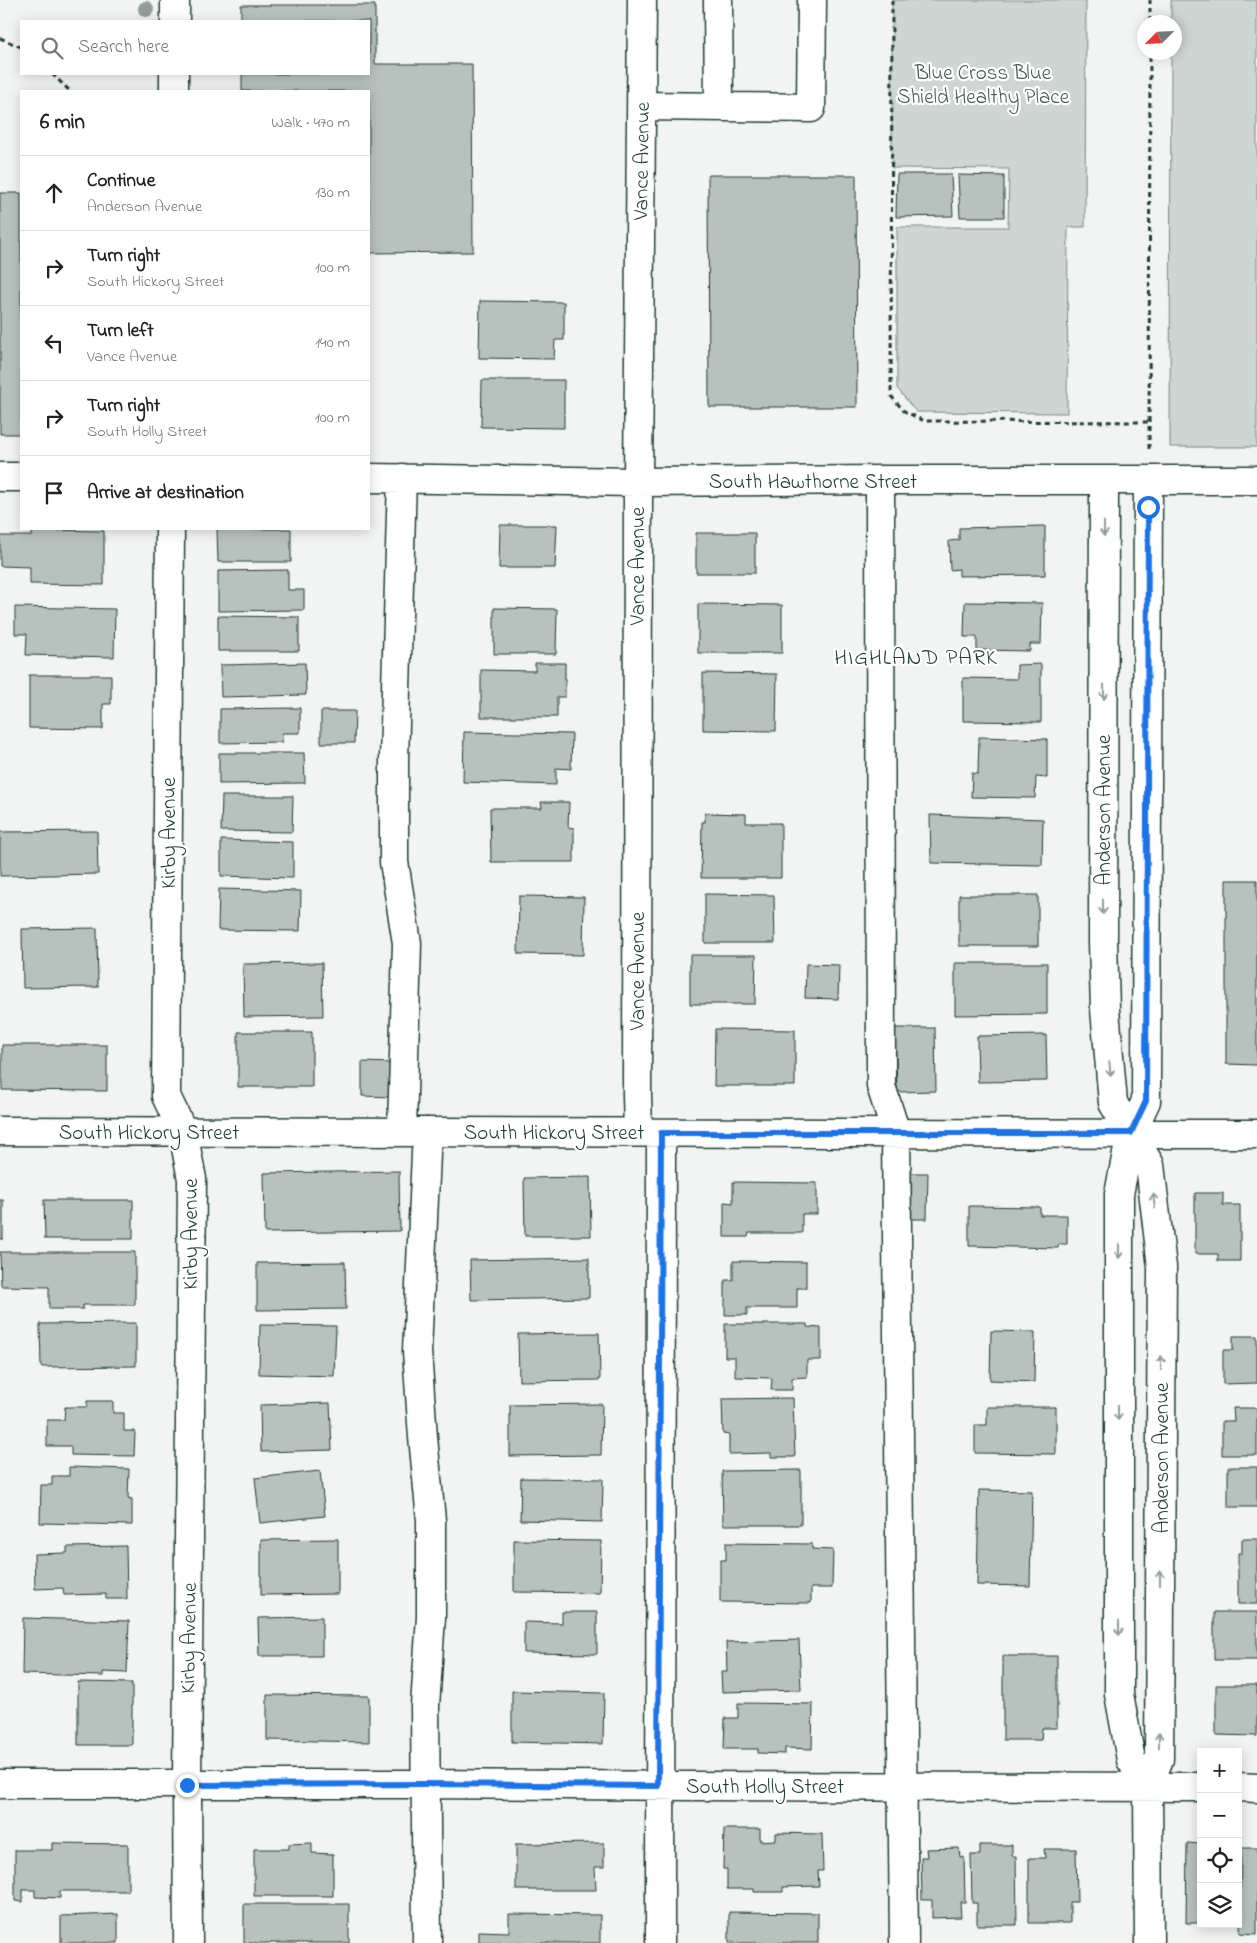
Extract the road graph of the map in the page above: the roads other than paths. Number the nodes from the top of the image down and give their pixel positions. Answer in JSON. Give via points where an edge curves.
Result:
{"nodes":[{"id":1,"x":175,"y":0,"type":"edge"},
{"id":2,"x":642,"y":0,"type":"edge"},
{"id":3,"x":718,"y":0,"type":"edge"},
{"id":4,"x":812,"y":0,"type":"edge"},
{"id":5,"x":175,"y":20,"type":"edge"},
{"id":6,"x":174,"y":75,"type":"edge"},
{"id":7,"x":174,"y":90,"type":"edge"},
{"id":8,"x":641,"y":106,"type":"junction"},
{"id":9,"x":719,"y":107,"type":"junction"},
{"id":10,"x":0,"y":477,"type":"edge"},
{"id":11,"x":20,"y":477,"type":"edge"},
{"id":12,"x":370,"y":478,"type":"edge"},
{"id":13,"x":402,"y":478,"type":"junction"},
{"id":14,"x":880,"y":480,"type":"junction"},
{"id":15,"x":1148,"y":480,"type":"junction"},
{"id":16,"x":1257,"y":480,"type":"edge"},
{"id":17,"x":1104,"y":481,"type":"junction"},
{"id":18,"x":638,"y":482,"type":"junction"},
{"id":19,"x":170,"y":530,"type":"edge"},
{"id":20,"x":0,"y":1131,"type":"edge"},
{"id":21,"x":183,"y":1132,"type":"junction"},
{"id":22,"x":414,"y":1132,"type":"junction"},
{"id":23,"x":649,"y":1132,"type":"junction"},
{"id":24,"x":896,"y":1133,"type":"junction"},
{"id":25,"x":1131,"y":1133,"type":"junction"},
{"id":26,"x":1257,"y":1134,"type":"edge"},
{"id":27,"x":0,"y":1784,"type":"edge"},
{"id":28,"x":426,"y":1784,"type":"junction"},
{"id":29,"x":187,"y":1785,"type":"junction"},
{"id":30,"x":658,"y":1786,"type":"junction"},
{"id":31,"x":902,"y":1787,"type":"junction"},
{"id":32,"x":1148,"y":1787,"type":"junction"},
{"id":33,"x":1197,"y":1787,"type":"edge"},
{"id":34,"x":1242,"y":1788,"type":"edge"},
{"id":35,"x":1257,"y":1788,"type":"edge"},
{"id":36,"x":188,"y":1943,"type":"edge"},
{"id":37,"x":427,"y":1943,"type":"edge"},
{"id":38,"x":660,"y":1943,"type":"edge"},
{"id":39,"x":904,"y":1943,"type":"edge"},
{"id":40,"x":1149,"y":1943,"type":"edge"}],
"edges":[{"from":1,"to":5,"type":"street"},
{"from":2,"to":8,"type":"street","name":"Vance Avenue"},
{"from":3,"to":9,"type":"street"},
{"from":4,"to":9,"type":"street","via":[[811,108]]},
{"from":6,"to":7,"type":"street"},
{"from":8,"to":9,"type":"street"},
{"from":8,"to":18,"type":"street","name":"Vance Avenue"},
{"from":10,"to":11,"type":"street"},
{"from":12,"to":13,"type":"street","name":"South Hawthorne Street"},
{"from":13,"to":18,"type":"street","name":"South Hawthorne Street"},
{"from":13,"to":22,"type":"street","via":[[394,862],[407,943]]},
{"from":14,"to":17,"type":"street","name":"South Hawthorne Street"},
{"from":14,"to":18,"type":"street","name":"South Hawthorne Street"},
{"from":14,"to":24,"type":"street","via":[[881,1086]]},
{"from":15,"to":16,"type":"street","name":"South Hawthorne Street"},
{"from":15,"to":17,"type":"street","name":"South Hawthorne Street"},
{"from":15,"to":25,"type":"street","name":"Anderson Avenue","via":[[1146,1101]]},
{"from":17,"to":25,"type":"street","name":"Anderson Avenue","one_way":true,"via":[[1105,1009],[1113,1103]]},
{"from":18,"to":23,"type":"street","name":"Vance Avenue"},
{"from":19,"to":21,"type":"street","name":"Kirby Avenue","via":[[166,1096]]},
{"from":20,"to":21,"type":"street","name":"South Hickory Street"},
{"from":21,"to":22,"type":"street","name":"South Hickory Street"},
{"from":21,"to":29,"type":"street","name":"Kirby Avenue","via":[[192,1179]]},
{"from":22,"to":23,"type":"street","name":"South Hickory Street"},
{"from":22,"to":28,"type":"street","via":[[417,1351],[431,1520]]},
{"from":23,"to":24,"type":"street","name":"South Hickory Street"},
{"from":23,"to":30,"type":"street","name":"Vance Avenue"},
{"from":24,"to":25,"type":"street","name":"South Hickory Street"},
{"from":24,"to":31,"type":"street"},
{"from":25,"to":26,"type":"street","name":"South Hickory Street"},
{"from":25,"to":32,"type":"street","name":"Anderson Avenue","one_way":true,"via":[[1119,1194],[1119,1694],[1131,1760]]},
{"from":32,"to":25,"type":"street","name":"Anderson Avenue","one_way":true,"via":[[1159,1759],[1162,1267],[1150,1166]]},
{"from":27,"to":29,"type":"street","name":"South Holly Street"},
{"from":28,"to":29,"type":"street","name":"South Holly Street"},
{"from":28,"to":30,"type":"street","name":"South Holly Street"},
{"from":28,"to":37,"type":"street"},
{"from":29,"to":36,"type":"street","name":"Kirby Avenue"},
{"from":30,"to":31,"type":"street","name":"South Holly Street"},
{"from":30,"to":38,"type":"street","name":"Vance Avenue"},
{"from":31,"to":32,"type":"street","name":"South Holly Street"},
{"from":31,"to":39,"type":"street"},
{"from":32,"to":33,"type":"street","name":"South Holly Street"},
{"from":32,"to":40,"type":"street","name":"Anderson Avenue"},
{"from":34,"to":35,"type":"street"}]}
